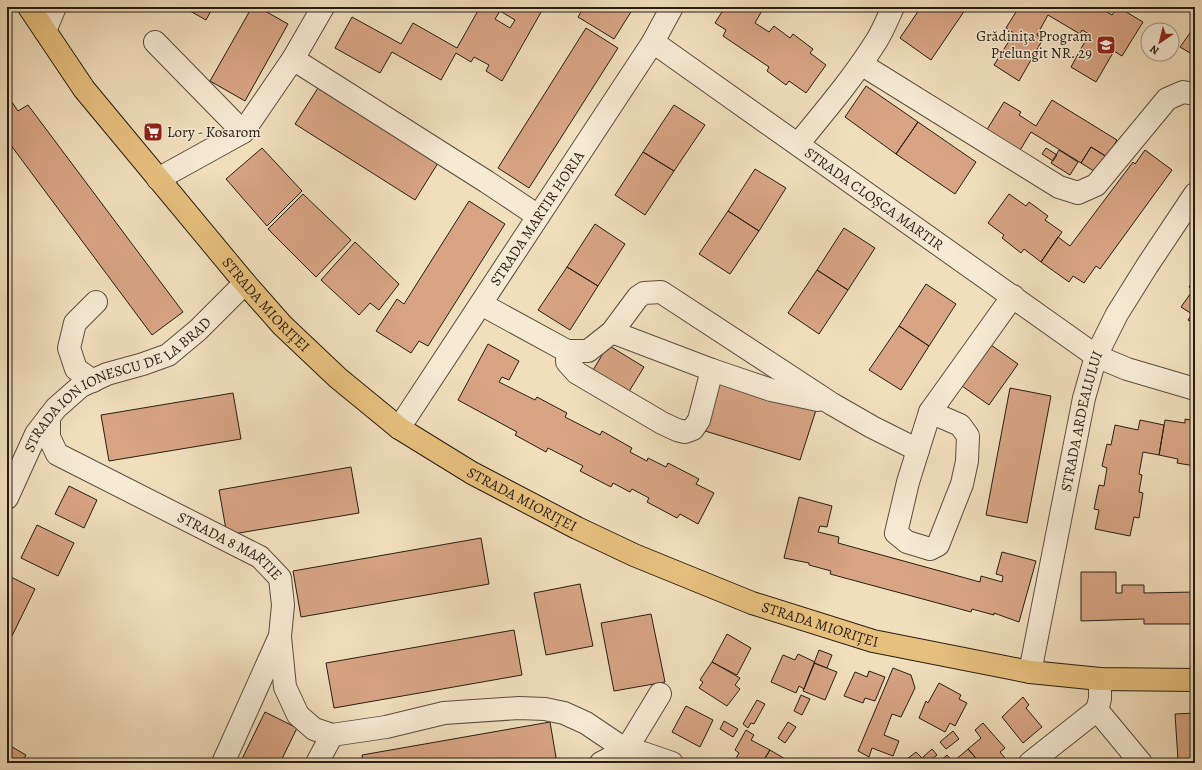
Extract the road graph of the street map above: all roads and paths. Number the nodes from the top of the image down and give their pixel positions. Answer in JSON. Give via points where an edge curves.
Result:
{"nodes":[{"id":1,"x":29,"y":7,"type":"edge"},
{"id":2,"x":55,"y":7,"type":"edge"},
{"id":3,"x":323,"y":7,"type":"edge"},
{"id":4,"x":672,"y":7,"type":"edge"},
{"id":5,"x":893,"y":7,"type":"edge"},
{"id":6,"x":45,"y":32,"type":"junction"},
{"id":7,"x":155,"y":42,"type":"dead end"},
{"id":8,"x":653,"y":42,"type":"junction"},
{"id":9,"x":293,"y":59,"type":"junction"},
{"id":10,"x":861,"y":64,"type":"junction"},
{"id":11,"x":1195,"y":94,"type":"edge"},
{"id":12,"x":243,"y":132,"type":"junction"},
{"id":13,"x":798,"y":144,"type":"junction"},
{"id":14,"x":158,"y":180,"type":"junction"},
{"id":15,"x":1195,"y":194,"type":"edge"},
{"id":16,"x":538,"y":216,"type":"junction"},
{"id":17,"x":245,"y":283,"type":"junction"},
{"id":18,"x":1013,"y":296,"type":"junction"},
{"id":19,"x":96,"y":302,"type":"dead end"},
{"id":20,"x":481,"y":304,"type":"junction"},
{"id":21,"x":612,"y":332,"type":"junction"},
{"id":22,"x":567,"y":351,"type":"junction"},
{"id":23,"x":1096,"y":356,"type":"junction"},
{"id":24,"x":712,"y":370,"type":"junction"},
{"id":25,"x":93,"y":381,"type":"junction"},
{"id":26,"x":1195,"y":389,"type":"edge"},
{"id":27,"x":832,"y":404,"type":"junction"},
{"id":28,"x":930,"y":412,"type":"junction"},
{"id":29,"x":49,"y":417,"type":"junction"},
{"id":30,"x":399,"y":428,"type":"junction"},
{"id":31,"x":918,"y":450,"type":"junction"},
{"id":32,"x":7,"y":498,"type":"edge"},
{"id":33,"x":280,"y":636,"type":"junction"},
{"id":34,"x":1030,"y":672,"type":"junction"},
{"id":35,"x":1100,"y":679,"type":"junction"},
{"id":36,"x":1195,"y":680,"type":"edge"},
{"id":37,"x":660,"y":694,"type":"dead end"},
{"id":38,"x":1096,"y":710,"type":"junction"},
{"id":39,"x":332,"y":735,"type":"junction"},
{"id":40,"x":626,"y":750,"type":"junction"},
{"id":41,"x":223,"y":763,"type":"edge"},
{"id":42,"x":318,"y":763,"type":"edge"},
{"id":43,"x":601,"y":763,"type":"edge"},
{"id":44,"x":672,"y":763,"type":"edge"},
{"id":45,"x":1030,"y":763,"type":"edge"},
{"id":46,"x":1141,"y":763,"type":"edge"}],
"edges":[{"from":1,"to":6,"type":"main road","name":"STRADA MIORIȚEI"},
{"from":2,"to":6,"type":"street"},
{"from":3,"to":9,"type":"street"},
{"from":4,"to":8,"type":"street","name":"STRADA MARTIR HORIA"},
{"from":5,"to":10,"type":"street","via":[[877,40]]},
{"from":6,"to":14,"type":"main road","name":"STRADA MIORIȚEI","via":[[84,89]]},
{"from":7,"to":12,"type":"street"},
{"from":8,"to":13,"type":"street","name":"STRADA CLOȘCA MARTIR"},
{"from":8,"to":16,"type":"street","name":"STRADA MARTIR HORIA"},
{"from":9,"to":12,"type":"street"},
{"from":9,"to":16,"type":"street"},
{"from":10,"to":11,"type":"street","via":[[1059,187],[1078,193],[1096,185],[1167,99],[1182,92]]},
{"from":10,"to":13,"type":"street"},
{"from":12,"to":14,"type":"street"},
{"from":13,"to":18,"type":"street","name":"STRADA CLOȘCA MARTIR"},
{"from":14,"to":17,"type":"main road","name":"STRADA MIORIȚEI"},
{"from":15,"to":23,"type":"street","name":"STRADA ARDEALULUI","via":[[1117,314]]},
{"from":16,"to":20,"type":"street","name":"STRADA MARTIR HORIA"},
{"from":17,"to":25,"type":"street","name":"STRADA ION IONESCU DE LA BRAD","via":[[198,330],[168,355]]},
{"from":17,"to":30,"type":"main road","name":"STRADA MIORIȚEI","via":[[282,325],[338,378]]},
{"from":18,"to":23,"type":"street","name":"STRADA CLOȘCA MARTIR"},
{"from":18,"to":28,"type":"street"},
{"from":19,"to":25,"type":"street","via":[[75,323],[69,348],[76,369]]},
{"from":20,"to":22,"type":"street"},
{"from":20,"to":30,"type":"street","name":"STRADA MARTIR HORIA"},
{"from":21,"to":22,"type":"street","via":[[588,351]]},
{"from":21,"to":24,"type":"street"},
{"from":21,"to":27,"type":"street","via":[[638,296],[661,292]]},
{"from":22,"to":24,"type":"street","via":[[567,362],[577,373],[662,423],[685,432],[693,429],[699,420]]},
{"from":23,"to":26,"type":"street","name":"STRADA CLOȘCA MARTIR","via":[[1127,369]]},
{"from":23,"to":34,"type":"street","name":"STRADA ARDEALULUI","via":[[1084,398]]},
{"from":24,"to":27,"type":"street","via":[[771,390]]},
{"from":25,"to":29,"type":"street","name":"STRADA ION IONESCU DE LA BRAD","via":[[81,386]]},
{"from":27,"to":31,"type":"street"},
{"from":28,"to":31,"type":"street"},
{"from":28,"to":31,"type":"street","via":[[960,425],[968,436],[962,484],[938,545],[930,549],[907,542],[896,533]]},
{"from":29,"to":32,"type":"street","name":"STRADA ION IONESCU DE LA BRAD","via":[[36,434]]},
{"from":29,"to":33,"type":"street","name":"STRADA 8 MARTIE","via":[[49,437],[57,454],[260,557],[280,578],[283,604]]},
{"from":30,"to":34,"type":"main road","name":"STRADA MIORIȚEI","via":[[472,474],[577,528],[634,555],[752,603],[873,640]]},
{"from":33,"to":39,"type":"street","via":[[285,687],[298,715],[314,729]]},
{"from":33,"to":41,"type":"street","name":"STRADA 8 MARTIE"},
{"from":34,"to":35,"type":"main road","name":"STRADA MIORIȚEI"},
{"from":35,"to":36,"type":"main road","name":"STRADA MIORIȚEI"},
{"from":35,"to":38,"type":"street","via":[[1100,699]]},
{"from":37,"to":40,"type":"street"},
{"from":38,"to":45,"type":"street"},
{"from":38,"to":46,"type":"street"},
{"from":39,"to":40,"type":"street","via":[[386,727],[444,713],[519,708],[545,709],[564,713],[586,723]]},
{"from":39,"to":42,"type":"street"},
{"from":40,"to":43,"type":"street"},
{"from":40,"to":44,"type":"street"}]}
